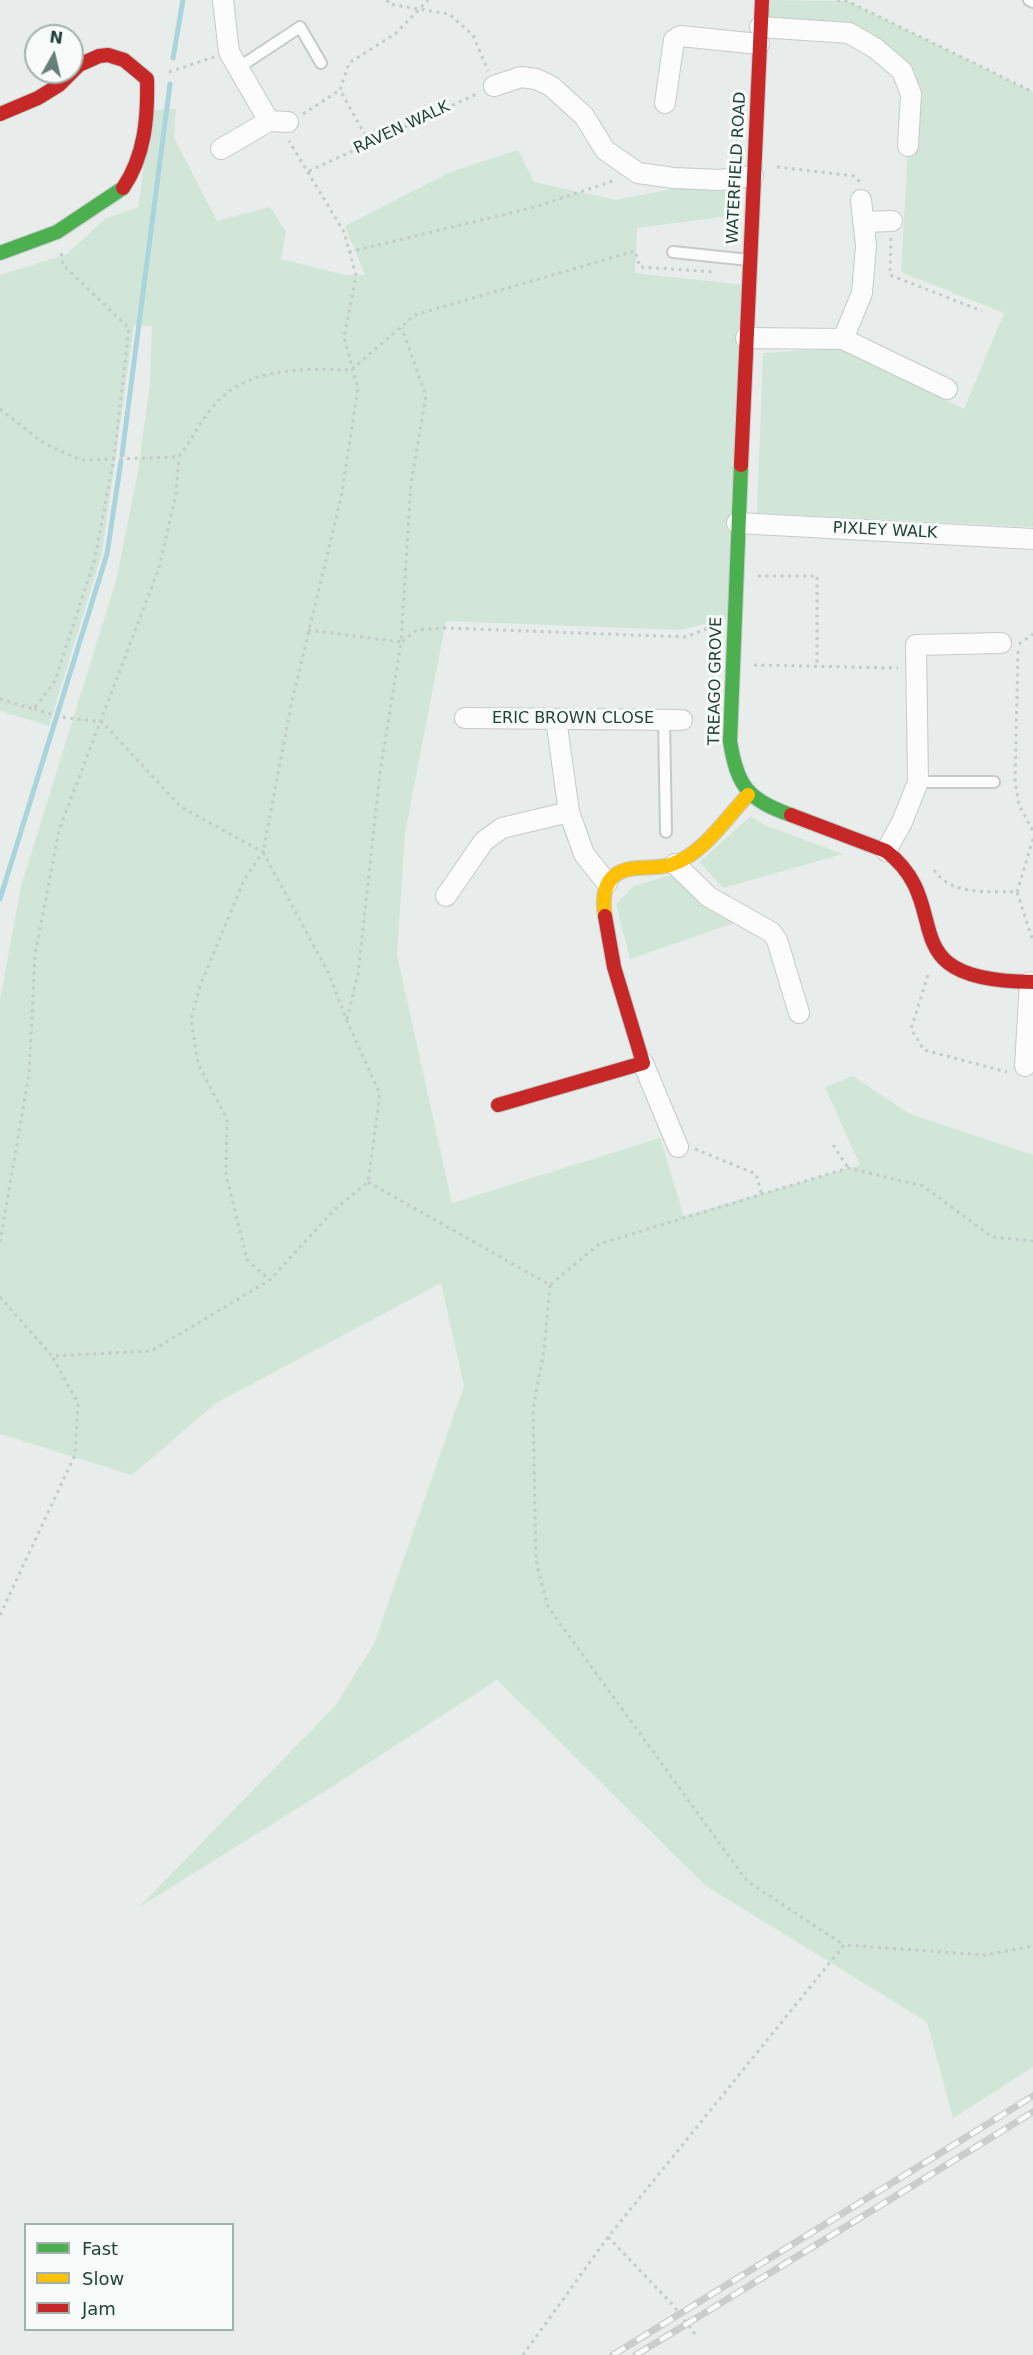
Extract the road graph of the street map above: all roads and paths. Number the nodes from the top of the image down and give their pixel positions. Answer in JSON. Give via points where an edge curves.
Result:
{"nodes":[{"id":1,"x":223,"y":0,"type":"edge"},
{"id":2,"x":387,"y":0,"type":"edge"},
{"id":3,"x":428,"y":0,"type":"edge"},
{"id":4,"x":762,"y":0,"type":"edge"},
{"id":5,"x":837,"y":0,"type":"edge"},
{"id":6,"x":420,"y":10,"type":"junction"},
{"id":7,"x":760,"y":35,"type":"junction"},
{"id":8,"x":233,"y":60,"type":"junction"},
{"id":9,"x":321,"y":63,"type":"dead end"},
{"id":10,"x":147,"y":80,"type":"junction"},
{"id":11,"x":494,"y":86,"type":"junction"},
{"id":12,"x":340,"y":90,"type":"junction"},
{"id":13,"x":1033,"y":92,"type":"edge"},
{"id":14,"x":665,"y":103,"type":"dead end"},
{"id":15,"x":0,"y":114,"type":"edge"},
{"id":16,"x":269,"y":121,"type":"junction"},
{"id":17,"x":288,"y":122,"type":"joint"},
{"id":18,"x":369,"y":143,"type":"junction"},
{"id":19,"x":908,"y":146,"type":"dead end"},
{"id":20,"x":221,"y":149,"type":"dead end"},
{"id":21,"x":309,"y":171,"type":"junction"},
{"id":22,"x":638,"y":173,"type":"junction"},
{"id":23,"x":753,"y":176,"type":"junction"},
{"id":24,"x":861,"y":200,"type":"dead end"},
{"id":25,"x":892,"y":221,"type":"dead end"},
{"id":26,"x":863,"y":222,"type":"junction"},
{"id":27,"x":57,"y":232,"type":"junction"},
{"id":28,"x":349,"y":252,"type":"junction"},
{"id":29,"x":673,"y":252,"type":"dead end"},
{"id":30,"x":0,"y":253,"type":"edge"},
{"id":31,"x":750,"y":260,"type":"junction"},
{"id":32,"x":715,"y":272,"type":"dead end"},
{"id":33,"x":401,"y":327,"type":"junction"},
{"id":34,"x":746,"y":338,"type":"junction"},
{"id":35,"x":843,"y":339,"type":"junction"},
{"id":36,"x":351,"y":370,"type":"junction"},
{"id":37,"x":948,"y":389,"type":"dead end"},
{"id":38,"x":0,"y":409,"type":"edge"},
{"id":39,"x":179,"y":457,"type":"junction"},
{"id":40,"x":114,"y":458,"type":"junction"},
{"id":41,"x":738,"y":523,"type":"junction"},
{"id":42,"x":1033,"y":539,"type":"edge"},
{"id":43,"x":735,"y":576,"type":"junction"},
{"id":44,"x":308,"y":630,"type":"junction"},
{"id":45,"x":1033,"y":634,"type":"edge"},
{"id":46,"x":1001,"y":643,"type":"dead end"},
{"id":47,"x":732,"y":664,"type":"junction"},
{"id":48,"x":816,"y":666,"type":"junction"},
{"id":49,"x":917,"y":668,"type":"junction"},
{"id":50,"x":0,"y":699,"type":"edge"},
{"id":51,"x":34,"y":709,"type":"junction"},
{"id":52,"x":465,"y":718,"type":"dead end"},
{"id":53,"x":556,"y":719,"type":"junction"},
{"id":54,"x":673,"y":720,"type":"joint"},
{"id":55,"x":102,"y":722,"type":"junction"},
{"id":56,"x":918,"y":782,"type":"junction"},
{"id":57,"x":994,"y":782,"type":"dead end"},
{"id":58,"x":748,"y":795,"type":"junction"},
{"id":59,"x":569,"y":812,"type":"junction"},
{"id":60,"x":1033,"y":831,"type":"edge"},
{"id":61,"x":666,"y":832,"type":"dead end"},
{"id":62,"x":1033,"y":839,"type":"edge"},
{"id":63,"x":886,"y":851,"type":"junction"},
{"id":64,"x":263,"y":852,"type":"junction"},
{"id":65,"x":928,"y":861,"type":"dead end"},
{"id":66,"x":675,"y":864,"type":"junction"},
{"id":67,"x":607,"y":883,"type":"junction"},
{"id":68,"x":1017,"y":892,"type":"junction"},
{"id":69,"x":446,"y":896,"type":"dead end"},
{"id":70,"x":1033,"y":941,"type":"edge"},
{"id":71,"x":933,"y":946,"type":"junction"},
{"id":72,"x":1032,"y":982,"type":"edge"},
{"id":73,"x":799,"y":1013,"type":"dead end"},
{"id":74,"x":643,"y":1063,"type":"junction"},
{"id":75,"x":1025,"y":1066,"type":"joint"},
{"id":76,"x":498,"y":1105,"type":"dead end"},
{"id":77,"x":676,"y":1144,"type":"joint"},
{"id":78,"x":833,"y":1145,"type":"dead end"},
{"id":79,"x":848,"y":1168,"type":"junction"},
{"id":80,"x":368,"y":1182,"type":"junction"},
{"id":81,"x":762,"y":1196,"type":"junction"},
{"id":82,"x":1033,"y":1241,"type":"edge"},
{"id":83,"x":0,"y":1242,"type":"edge"},
{"id":84,"x":270,"y":1280,"type":"junction"},
{"id":85,"x":550,"y":1285,"type":"junction"},
{"id":86,"x":0,"y":1298,"type":"edge"},
{"id":87,"x":52,"y":1356,"type":"junction"},
{"id":88,"x":0,"y":1615,"type":"edge"},
{"id":89,"x":844,"y":1945,"type":"junction"},
{"id":90,"x":1033,"y":1946,"type":"edge"},
{"id":91,"x":608,"y":2237,"type":"junction"},
{"id":92,"x":695,"y":2334,"type":"dead end"},
{"id":93,"x":523,"y":2355,"type":"edge"}],
"edges":[{"from":1,"to":8,"type":"street"},
{"from":2,"to":6,"type":"path","via":[[389,4]]},
{"from":3,"to":6,"type":"path"},
{"from":4,"to":7,"type":"street","name":"WATERFIELD ROAD"},
{"from":5,"to":13,"type":"path","via":[[847,1]]},
{"from":6,"to":11,"type":"path","via":[[449,14],[473,35]]},
{"from":6,"to":12,"type":"path","via":[[395,34],[349,63]]},
{"from":7,"to":14,"type":"street","via":[[680,36],[674,40]]},
{"from":7,"to":19,"type":"street","via":[[849,33],[875,48],[902,71],[911,94]]},
{"from":7,"to":23,"type":"street","name":"WATERFIELD ROAD"},
{"from":8,"to":9,"type":"lane","via":[[300,27]]},
{"from":8,"to":10,"type":"path"},
{"from":8,"to":16,"type":"street"},
{"from":10,"to":15,"type":"street","via":[[130,61],[115,55],[95,57],[58,86]]},
{"from":10,"to":27,"type":"street","via":[[147,114],[129,182],[102,206]]},
{"from":11,"to":18,"type":"path","name":"RAVEN WALK"},
{"from":11,"to":22,"type":"street","via":[[521,77],[551,86],[585,116],[605,150]]},
{"from":12,"to":17,"type":"path"},
{"from":12,"to":18,"type":"path"},
{"from":16,"to":17,"type":"street"},
{"from":16,"to":20,"type":"street"},
{"from":16,"to":21,"type":"path","via":[[290,142]]},
{"from":18,"to":21,"type":"path","name":"RAVEN WALK"},
{"from":21,"to":28,"type":"path","via":[[344,232]]},
{"from":22,"to":23,"type":"street","via":[[720,180]]},
{"from":22,"to":28,"type":"path","via":[[535,207]]},
{"from":23,"to":31,"type":"street","name":"WATERFIELD ROAD"},
{"from":24,"to":26,"type":"street"},
{"from":25,"to":26,"type":"street"},
{"from":26,"to":35,"type":"street","via":[[866,246],[862,293]]},
{"from":27,"to":30,"type":"street"},
{"from":27,"to":40,"type":"path","via":[[63,265],[129,328]]},
{"from":28,"to":36,"type":"path","via":[[356,276],[344,338]]},
{"from":29,"to":31,"type":"lane"},
{"from":31,"to":34,"type":"street","name":"WATERFIELD ROAD"},
{"from":32,"to":33,"type":"path","via":[[640,267],[634,251],[415,315]]},
{"from":33,"to":36,"type":"path"},
{"from":33,"to":44,"type":"path","via":[[426,396],[411,483],[400,642]]},
{"from":34,"to":35,"type":"street"},
{"from":34,"to":41,"type":"street","name":"TREAGO GROVE"},
{"from":35,"to":37,"type":"street"},
{"from":36,"to":39,"type":"path","via":[[268,373],[245,383],[219,400]]},
{"from":36,"to":44,"type":"path","via":[[358,388],[341,498]]},
{"from":38,"to":40,"type":"path","via":[[54,448],[81,460]]},
{"from":39,"to":40,"type":"path"},
{"from":39,"to":55,"type":"path","via":[[176,494],[159,568]]},
{"from":40,"to":51,"type":"path","via":[[95,558],[55,681]]},
{"from":41,"to":42,"type":"street","name":"PIXLEY WALK"},
{"from":41,"to":43,"type":"street","name":"TREAGO GROVE"},
{"from":43,"to":47,"type":"street","name":"TREAGO GROVE"},
{"from":43,"to":48,"type":"path","via":[[817,576]]},
{"from":44,"to":64,"type":"path"},
{"from":45,"to":60,"type":"path","via":[[1018,645],[1015,781],[1019,805]]},
{"from":46,"to":49,"type":"street","via":[[916,645]]},
{"from":47,"to":48,"type":"path"},
{"from":47,"to":58,"type":"street","name":"TREAGO GROVE","via":[[729,743],[738,778]]},
{"from":48,"to":49,"type":"path"},
{"from":49,"to":56,"type":"street"},
{"from":50,"to":51,"type":"path"},
{"from":51,"to":55,"type":"path"},
{"from":52,"to":53,"type":"street","name":"ERIC BROWN CLOSE"},
{"from":53,"to":54,"type":"street","name":"ERIC BROWN CLOSE"},
{"from":53,"to":59,"type":"street"},
{"from":54,"to":61,"type":"lane"},
{"from":55,"to":64,"type":"path","via":[[181,807]]},
{"from":55,"to":83,"type":"path","via":[[57,842],[35,955],[29,1074]]},
{"from":56,"to":57,"type":"lane"},
{"from":56,"to":63,"type":"street"},
{"from":58,"to":63,"type":"street","via":[[777,812]]},
{"from":58,"to":66,"type":"street","via":[[696,849]]},
{"from":59,"to":67,"type":"street","via":[[584,854]]},
{"from":59,"to":69,"type":"street","via":[[502,828],[484,841]]},
{"from":62,"to":68,"type":"path"},
{"from":63,"to":71,"type":"street","via":[[908,871]]},
{"from":64,"to":80,"type":"path","via":[[329,974],[380,1094]]},
{"from":64,"to":84,"type":"path","via":[[244,880],[200,986],[191,1018],[198,1064],[227,1119],[226,1174],[247,1260]]},
{"from":65,"to":68,"type":"path","via":[[941,880],[962,889]]},
{"from":66,"to":67,"type":"street","via":[[618,874]]},
{"from":66,"to":73,"type":"street","via":[[709,897],[771,932],[777,940]]},
{"from":67,"to":74,"type":"street","via":[[602,905],[613,966]]},
{"from":68,"to":70,"type":"path"},
{"from":71,"to":72,"type":"street","via":[[959,971],[991,980]]},
{"from":71,"to":75,"type":"path","via":[[926,990],[911,1029],[924,1050],[1022,1076]]},
{"from":72,"to":75,"type":"street"},
{"from":74,"to":76,"type":"street"},
{"from":74,"to":77,"type":"street"},
{"from":77,"to":81,"type":"path","via":[[756,1174]]},
{"from":78,"to":79,"type":"path"},
{"from":79,"to":81,"type":"path"},
{"from":79,"to":82,"type":"path","via":[[923,1186],[992,1237]]},
{"from":80,"to":84,"type":"path","via":[[334,1210]]},
{"from":80,"to":85,"type":"path"},
{"from":81,"to":85,"type":"path","via":[[599,1244]]},
{"from":84,"to":87,"type":"path","via":[[151,1351]]},
{"from":85,"to":89,"type":"path","via":[[533,1409],[536,1561],[548,1607],[747,1881]]},
{"from":86,"to":87,"type":"path"},
{"from":87,"to":88,"type":"path","via":[[78,1403],[75,1455]]},
{"from":89,"to":90,"type":"path","via":[[984,1955]]},
{"from":89,"to":91,"type":"path"},
{"from":91,"to":92,"type":"path"},
{"from":91,"to":93,"type":"path"}]}
